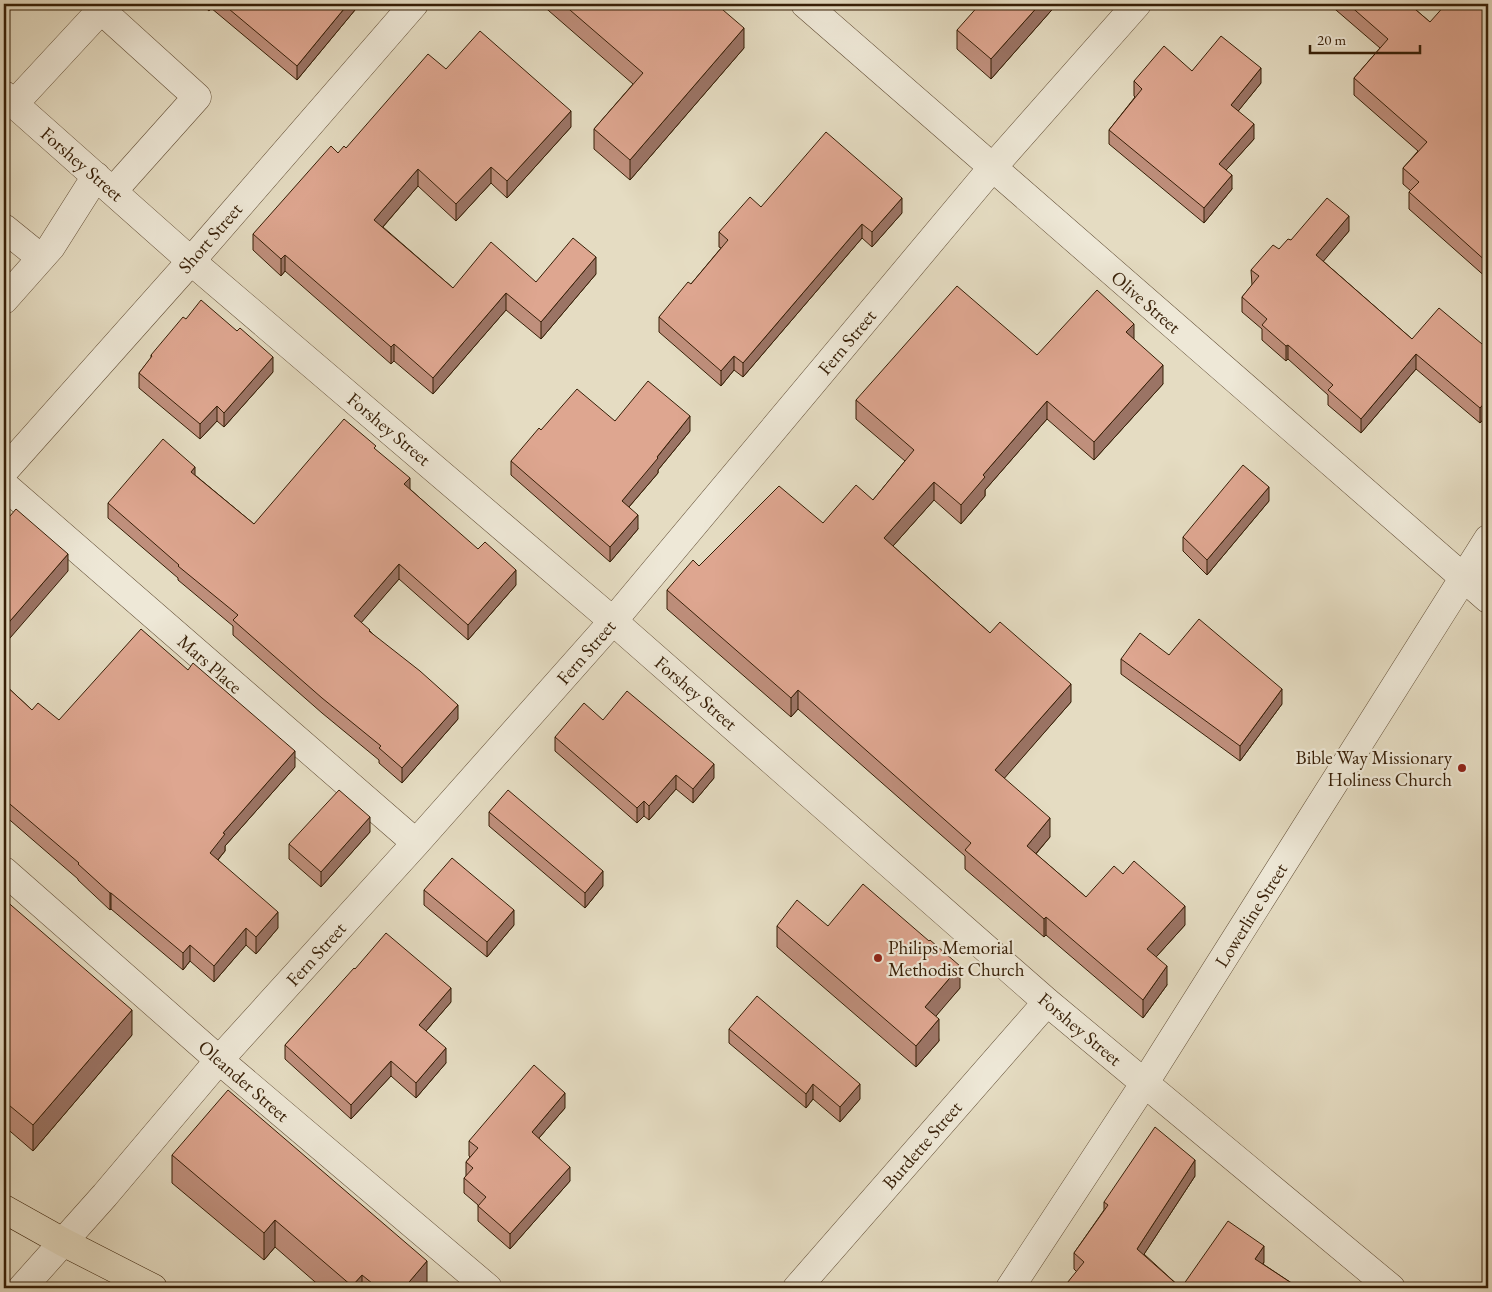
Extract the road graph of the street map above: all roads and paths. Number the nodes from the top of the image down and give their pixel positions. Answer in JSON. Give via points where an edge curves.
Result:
{"nodes":[{"id":1,"x":805,"y":4,"type":"edge"},
{"id":2,"x":1137,"y":4,"type":"edge"},
{"id":3,"x":403,"y":8,"type":"edge"},
{"id":4,"x":9,"y":99,"type":"edge"},
{"id":5,"x":992,"y":168,"type":"junction"},
{"id":6,"x":104,"y":184,"type":"junction"},
{"id":7,"x":4,"y":228,"type":"edge"},
{"id":8,"x":41,"y":258,"type":"junction"},
{"id":9,"x":192,"y":260,"type":"junction"},
{"id":10,"x":4,"y":300,"type":"edge"},
{"id":11,"x":4,"y":470,"type":"edge"},
{"id":12,"x":4,"y":485,"type":"edge"},
{"id":13,"x":1488,"y":538,"type":"edge"},
{"id":14,"x":1463,"y":578,"type":"junction"},
{"id":15,"x":1488,"y":599,"type":"edge"},
{"id":16,"x":613,"y":621,"type":"junction"},
{"id":17,"x":416,"y":843,"type":"junction"},
{"id":18,"x":4,"y":871,"type":"edge"},
{"id":19,"x":1047,"y":1002,"type":"junction"},
{"id":20,"x":219,"y":1060,"type":"junction"},
{"id":21,"x":1144,"y":1084,"type":"junction"},
{"id":22,"x":4,"y":1209,"type":"edge"},
{"id":23,"x":63,"y":1242,"type":"junction"},
{"id":24,"x":22,"y":1288,"type":"edge"},
{"id":25,"x":153,"y":1288,"type":"edge"},
{"id":26,"x":488,"y":1288,"type":"edge"},
{"id":27,"x":797,"y":1288,"type":"edge"},
{"id":28,"x":1010,"y":1288,"type":"edge"},
{"id":29,"x":1391,"y":1288,"type":"edge"}],
"edges":[{"from":1,"to":5,"type":"street","name":"Olive Street"},
{"from":2,"to":5,"type":"street","name":"Fern Street"},
{"from":3,"to":9,"type":"street","name":"Short Street"},
{"from":4,"to":6,"type":"street","name":"Forshey Street"},
{"from":4,"to":6,"type":"street","via":[[101,10],[197,97]]},
{"from":5,"to":14,"type":"street","name":"Olive Street"},
{"from":5,"to":16,"type":"street","name":"Fern Street"},
{"from":6,"to":8,"type":"street"},
{"from":6,"to":9,"type":"street","name":"Forshey Street"},
{"from":7,"to":8,"type":"street"},
{"from":8,"to":10,"type":"street"},
{"from":9,"to":11,"type":"street","name":"Short Street"},
{"from":9,"to":16,"type":"street","name":"Forshey Street"},
{"from":12,"to":17,"type":"street","name":"Mars Place"},
{"from":13,"to":14,"type":"street","name":"Lowerline Street"},
{"from":14,"to":15,"type":"street","name":"Olive Street"},
{"from":14,"to":21,"type":"street","name":"Lowerline Street"},
{"from":16,"to":17,"type":"street","name":"Fern Street"},
{"from":16,"to":19,"type":"street","name":"Forshey Street"},
{"from":17,"to":20,"type":"street","name":"Fern Street"},
{"from":18,"to":20,"type":"street","name":"Oleander Street"},
{"from":19,"to":21,"type":"street","name":"Forshey Street"},
{"from":19,"to":27,"type":"street","name":"Burdette Street"},
{"from":20,"to":23,"type":"street","name":"Fern Street"},
{"from":20,"to":26,"type":"street","name":"Oleander Street"},
{"from":21,"to":28,"type":"street","name":"Lowerline Street"},
{"from":21,"to":29,"type":"street","name":"Forshey Street"},
{"from":22,"to":23,"type":"main road"},
{"from":23,"to":24,"type":"street","name":"Fern Street"},
{"from":23,"to":25,"type":"main road"}]}
